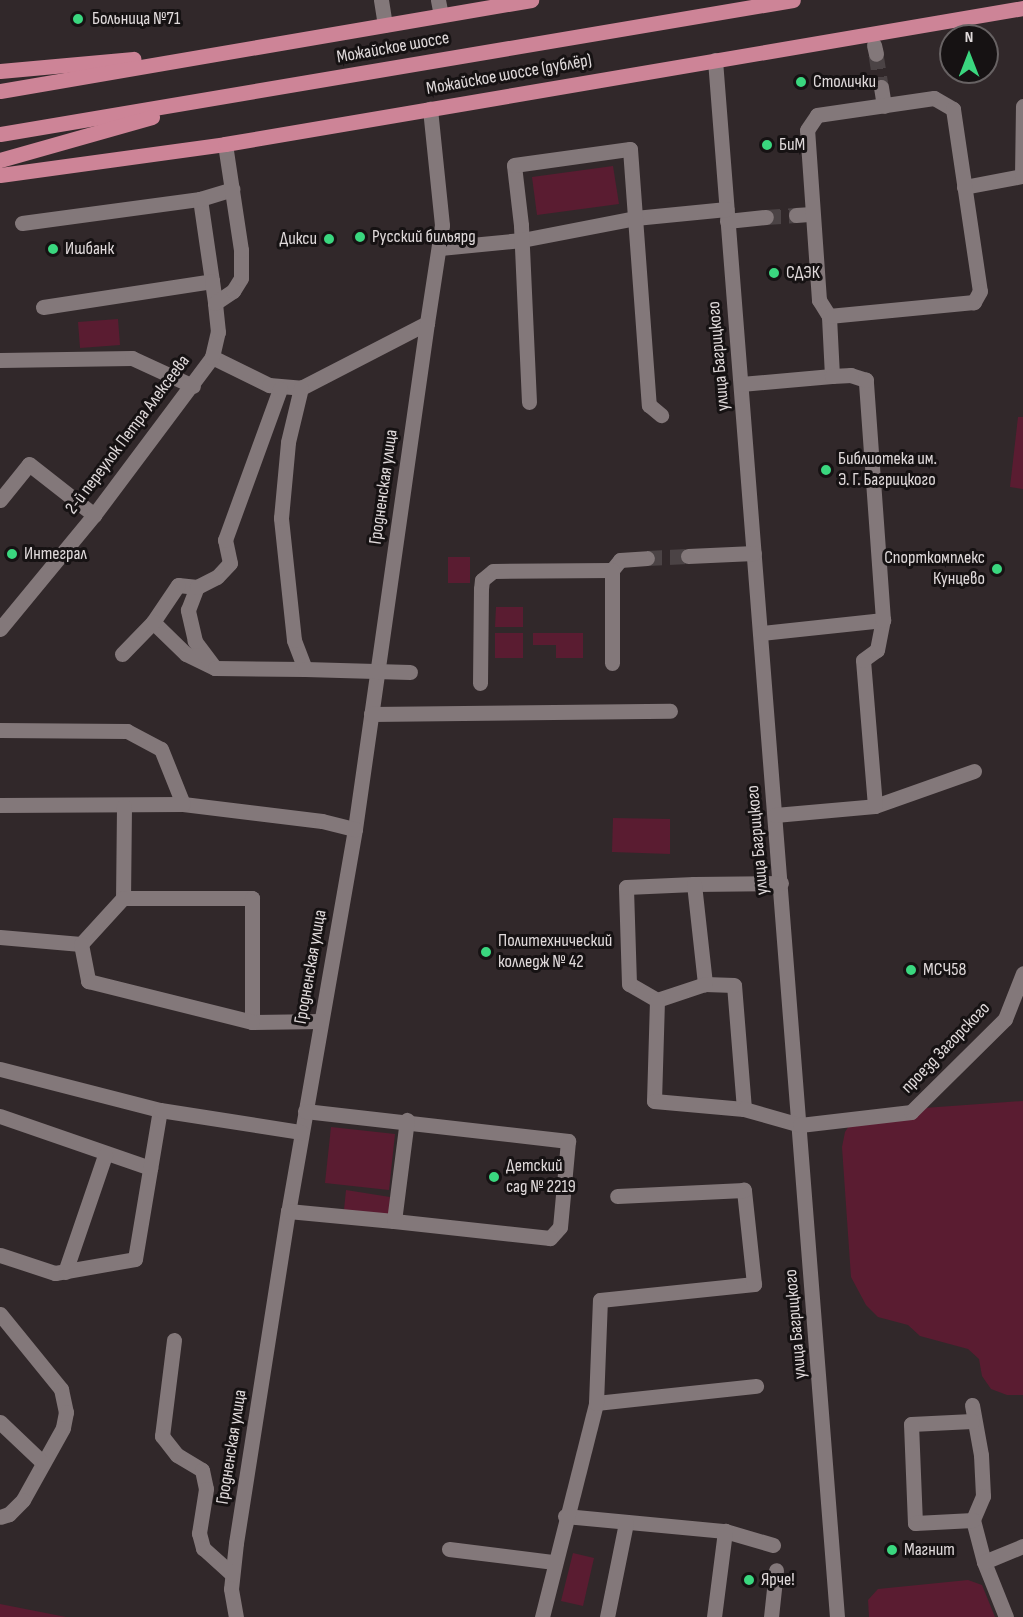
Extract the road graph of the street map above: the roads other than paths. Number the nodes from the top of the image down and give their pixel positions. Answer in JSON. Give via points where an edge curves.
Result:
{"nodes":[{"id":1,"x":381,"y":0,"type":"edge"},
{"id":2,"x":531,"y":0,"type":"edge"},
{"id":3,"x":793,"y":0,"type":"edge"},
{"id":4,"x":439,"y":8,"type":"edge"},
{"id":5,"x":1023,"y":8,"type":"edge"},
{"id":6,"x":385,"y":25,"type":"junction"},
{"id":7,"x":223,"y":52,"type":"junction"},
{"id":8,"x":715,"y":60,"type":"junction"},
{"id":9,"x":0,"y":71,"type":"edge"},
{"id":10,"x":881,"y":87,"type":"tunnel mouth"},
{"id":11,"x":0,"y":91,"type":"edge"},
{"id":12,"x":227,"y":96,"type":"junction"},
{"id":13,"x":884,"y":106,"type":"junction"},
{"id":14,"x":1023,"y":106,"type":"edge"},
{"id":15,"x":430,"y":109,"type":"junction"},
{"id":16,"x":0,"y":134,"type":"edge"},
{"id":17,"x":225,"y":144,"type":"junction"},
{"id":18,"x":0,"y":160,"type":"edge"},
{"id":19,"x":0,"y":176,"type":"edge"},
{"id":20,"x":964,"y":187,"type":"junction"},
{"id":21,"x":232,"y":189,"type":"junction"},
{"id":22,"x":200,"y":199,"type":"junction"},
{"id":23,"x":727,"y":215,"type":"junction"},
{"id":24,"x":766,"y":217,"type":"tunnel mouth"},
{"id":25,"x":635,"y":218,"type":"junction"},
{"id":26,"x":22,"y":224,"type":"dead end"},
{"id":27,"x":522,"y":240,"type":"junction"},
{"id":28,"x":440,"y":248,"type":"junction"},
{"id":29,"x":212,"y":281,"type":"junction"},
{"id":30,"x":215,"y":303,"type":"junction"},
{"id":31,"x":43,"y":307,"type":"dead end"},
{"id":32,"x":829,"y":316,"type":"junction"},
{"id":33,"x":427,"y":322,"type":"junction"},
{"id":34,"x":212,"y":357,"type":"junction"},
{"id":35,"x":0,"y":360,"type":"edge"},
{"id":36,"x":832,"y":376,"type":"junction"},
{"id":37,"x":741,"y":384,"type":"junction"},
{"id":38,"x":193,"y":386,"type":"junction"},
{"id":39,"x":301,"y":388,"type":"junction"},
{"id":40,"x":280,"y":389,"type":"junction"},
{"id":41,"x":529,"y":402,"type":"dead end"},
{"id":42,"x":662,"y":415,"type":"dead end"},
{"id":43,"x":0,"y":500,"type":"edge"},
{"id":44,"x":94,"y":514,"type":"junction"},
{"id":45,"x":754,"y":553,"type":"junction"},
{"id":46,"x":688,"y":556,"type":"tunnel mouth"},
{"id":47,"x":647,"y":558,"type":"tunnel mouth"},
{"id":48,"x":612,"y":570,"type":"junction"},
{"id":49,"x":197,"y":587,"type":"junction"},
{"id":50,"x":883,"y":620,"type":"junction"},
{"id":51,"x":153,"y":622,"type":"junction"},
{"id":52,"x":0,"y":629,"type":"edge"},
{"id":53,"x":761,"y":633,"type":"junction"},
{"id":54,"x":122,"y":654,"type":"dead end"},
{"id":55,"x":612,"y":663,"type":"dead end"},
{"id":56,"x":214,"y":668,"type":"junction"},
{"id":57,"x":305,"y":669,"type":"junction"},
{"id":58,"x":378,"y":672,"type":"junction"},
{"id":59,"x":410,"y":672,"type":"dead end"},
{"id":60,"x":480,"y":683,"type":"dead end"},
{"id":61,"x":670,"y":711,"type":"dead end"},
{"id":62,"x":371,"y":714,"type":"junction"},
{"id":63,"x":0,"y":730,"type":"edge"},
{"id":64,"x":975,"y":771,"type":"dead end"},
{"id":65,"x":183,"y":804,"type":"junction"},
{"id":66,"x":0,"y":805,"type":"edge"},
{"id":67,"x":124,"y":806,"type":"junction"},
{"id":68,"x":875,"y":806,"type":"junction"},
{"id":69,"x":775,"y":814,"type":"junction"},
{"id":70,"x":355,"y":830,"type":"junction"},
{"id":71,"x":781,"y":883,"type":"junction"},
{"id":72,"x":694,"y":884,"type":"junction"},
{"id":73,"x":123,"y":898,"type":"junction"},
{"id":74,"x":0,"y":937,"type":"edge"},
{"id":75,"x":81,"y":944,"type":"junction"},
{"id":76,"x":1023,"y":973,"type":"edge"},
{"id":77,"x":705,"y":984,"type":"junction"},
{"id":78,"x":657,"y":1000,"type":"junction"},
{"id":79,"x":321,"y":1021,"type":"junction"},
{"id":80,"x":252,"y":1022,"type":"junction"},
{"id":81,"x":0,"y":1069,"type":"edge"},
{"id":82,"x":744,"y":1109,"type":"junction"},
{"id":83,"x":160,"y":1110,"type":"junction"},
{"id":84,"x":305,"y":1111,"type":"junction"},
{"id":85,"x":0,"y":1116,"type":"edge"},
{"id":86,"x":407,"y":1120,"type":"junction"},
{"id":87,"x":800,"y":1125,"type":"junction"},
{"id":88,"x":301,"y":1132,"type":"junction"},
{"id":89,"x":105,"y":1155,"type":"junction"},
{"id":90,"x":150,"y":1168,"type":"junction"},
{"id":91,"x":617,"y":1196,"type":"dead end"},
{"id":92,"x":288,"y":1211,"type":"junction"},
{"id":93,"x":394,"y":1221,"type":"junction"},
{"id":94,"x":0,"y":1255,"type":"edge"},
{"id":95,"x":65,"y":1272,"type":"junction"},
{"id":96,"x":0,"y":1314,"type":"edge"},
{"id":97,"x":174,"y":1340,"type":"dead end"},
{"id":98,"x":756,"y":1386,"type":"dead end"},
{"id":99,"x":596,"y":1403,"type":"junction"},
{"id":100,"x":972,"y":1405,"type":"dead end"},
{"id":101,"x":972,"y":1421,"type":"junction"},
{"id":102,"x":0,"y":1422,"type":"edge"},
{"id":103,"x":43,"y":1462,"type":"junction"},
{"id":104,"x":566,"y":1516,"type":"junction"},
{"id":105,"x":0,"y":1517,"type":"edge"},
{"id":106,"x":973,"y":1521,"type":"junction"},
{"id":107,"x":626,"y":1523,"type":"junction"},
{"id":108,"x":725,"y":1531,"type":"junction"},
{"id":109,"x":773,"y":1545,"type":"dead end"},
{"id":110,"x":1023,"y":1546,"type":"edge"},
{"id":111,"x":449,"y":1549,"type":"dead end"},
{"id":112,"x":554,"y":1562,"type":"junction"},
{"id":113,"x":984,"y":1562,"type":"junction"},
{"id":114,"x":776,"y":1570,"type":"dead end"},
{"id":115,"x":232,"y":1574,"type":"junction"},
{"id":116,"x":236,"y":1617,"type":"edge"},
{"id":117,"x":542,"y":1617,"type":"edge"},
{"id":118,"x":607,"y":1617,"type":"edge"},
{"id":119,"x":714,"y":1617,"type":"edge"},
{"id":120,"x":771,"y":1617,"type":"edge"},
{"id":121,"x":837,"y":1617,"type":"edge"},
{"id":122,"x":1006,"y":1617,"type":"edge"}],
"edges":[{"from":1,"to":6,"type":"street"},
{"from":2,"to":4,"type":"main road","name":"Можайское шоссе"},
{"from":3,"to":12,"type":"main road","name":"Можайское шоссе"},
{"from":4,"to":6,"type":"main road","name":"Можайское шоссе"},
{"from":5,"to":8,"type":"main road","name":"Можайское шоссе (дублёр)"},
{"from":6,"to":7,"type":"main road","name":"Можайское шоссе"},
{"from":7,"to":9,"type":"main road"},
{"from":7,"to":11,"type":"main road","name":"Можайское шоссе"},
{"from":8,"to":15,"type":"main road","name":"Можайское шоссе (дублёр)"},
{"from":8,"to":23,"type":"street","name":"улица Багрицкого"},
{"from":10,"to":13,"type":"street"},
{"from":12,"to":16,"type":"main road","name":"Можайское шоссе"},
{"from":12,"to":18,"type":"main road"},
{"from":13,"to":20,"type":"street","via":[[934,98],[953,110]]},
{"from":13,"to":32,"type":"street","via":[[817,115],[807,130],[804,215],[819,300]]},
{"from":14,"to":20,"type":"street","via":[[1022,176]]},
{"from":15,"to":17,"type":"main road","name":"Можайское шоссе (дублёр)"},
{"from":15,"to":28,"type":"street","name":"Гродненская улица","via":[[442,200]]},
{"from":17,"to":19,"type":"main road","name":"Можайское шоссе (дублёр)"},
{"from":17,"to":21,"type":"street"},
{"from":20,"to":32,"type":"street","via":[[979,281],[974,302]]},
{"from":21,"to":22,"type":"street"},
{"from":21,"to":30,"type":"street","via":[[241,278],[233,291]]},
{"from":22,"to":26,"type":"street"},
{"from":22,"to":29,"type":"street","name":"2-й переулок Петра Алексеева"},
{"from":23,"to":24,"type":"street"},
{"from":23,"to":25,"type":"street"},
{"from":23,"to":37,"type":"street","name":"улица Багрицкого"},
{"from":25,"to":27,"type":"street"},
{"from":25,"to":27,"type":"street","via":[[630,149],[514,165]]},
{"from":25,"to":42,"type":"street","via":[[649,405]]},
{"from":27,"to":28,"type":"street"},
{"from":27,"to":41,"type":"street"},
{"from":28,"to":33,"type":"street","name":"Гродненская улица"},
{"from":29,"to":30,"type":"street","name":"2-й переулок Петра Алексеева"},
{"from":29,"to":31,"type":"street"},
{"from":30,"to":34,"type":"street","name":"2-й переулок Петра Алексеева","via":[[218,332]]},
{"from":32,"to":36,"type":"street"},
{"from":33,"to":39,"type":"street"},
{"from":33,"to":58,"type":"street","name":"Гродненская улица"},
{"from":34,"to":38,"type":"street","name":"2-й переулок Петра Алексеева"},
{"from":34,"to":40,"type":"street"},
{"from":35,"to":38,"type":"street","via":[[132,358]]},
{"from":36,"to":37,"type":"street"},
{"from":36,"to":50,"type":"street","via":[[851,375],[866,380]]},
{"from":37,"to":45,"type":"street","name":"улица Багрицкого"},
{"from":38,"to":44,"type":"street","name":"2-й переулок Петра Алексеева"},
{"from":39,"to":40,"type":"street"},
{"from":39,"to":57,"type":"street","via":[[288,442],[281,518],[294,640]]},
{"from":40,"to":49,"type":"street","via":[[225,540],[230,563],[217,577]]},
{"from":43,"to":44,"type":"street","via":[[29,464]]},
{"from":44,"to":52,"type":"street","name":"2-й переулок Петра Алексеева"},
{"from":45,"to":46,"type":"street"},
{"from":45,"to":53,"type":"street","name":"улица Багрицкого"},
{"from":47,"to":48,"type":"street","via":[[620,560]]},
{"from":48,"to":55,"type":"street"},
{"from":48,"to":60,"type":"street","via":[[501,571],[486,575],[480,589]]},
{"from":49,"to":51,"type":"street","via":[[178,585]]},
{"from":49,"to":56,"type":"street","via":[[188,610],[195,641]]},
{"from":50,"to":53,"type":"street"},
{"from":50,"to":68,"type":"street","via":[[876,650],[863,660]]},
{"from":51,"to":54,"type":"street"},
{"from":51,"to":56,"type":"street","via":[[186,654]]},
{"from":53,"to":69,"type":"street","name":"улица Багрицкого"},
{"from":56,"to":57,"type":"street"},
{"from":57,"to":58,"type":"street"},
{"from":58,"to":59,"type":"street"},
{"from":58,"to":62,"type":"street","name":"Гродненская улица"},
{"from":61,"to":62,"type":"street"},
{"from":62,"to":70,"type":"street","name":"Гродненская улица"},
{"from":63,"to":65,"type":"street","via":[[127,731],[161,749]]},
{"from":64,"to":68,"type":"street"},
{"from":65,"to":67,"type":"street"},
{"from":65,"to":70,"type":"street","via":[[322,821]]},
{"from":66,"to":67,"type":"street"},
{"from":67,"to":73,"type":"street"},
{"from":68,"to":69,"type":"street"},
{"from":69,"to":71,"type":"street","name":"улица Багрицкого"},
{"from":70,"to":79,"type":"street","name":"Гродненская улица"},
{"from":71,"to":72,"type":"street"},
{"from":71,"to":87,"type":"street","name":"улица Багрицкого"},
{"from":72,"to":77,"type":"street"},
{"from":72,"to":78,"type":"street","via":[[626,887],[629,984]]},
{"from":73,"to":75,"type":"street"},
{"from":73,"to":80,"type":"street","via":[[252,898]]},
{"from":74,"to":75,"type":"street"},
{"from":75,"to":80,"type":"street","via":[[88,981]]},
{"from":76,"to":87,"type":"street","name":"проезд Загорского","via":[[1005,1019],[911,1112]]},
{"from":77,"to":78,"type":"street"},
{"from":77,"to":82,"type":"street","via":[[734,985]]},
{"from":78,"to":82,"type":"street","via":[[654,1101]]},
{"from":79,"to":80,"type":"street"},
{"from":79,"to":84,"type":"street","name":"Гродненская улица"},
{"from":81,"to":83,"type":"street"},
{"from":82,"to":87,"type":"street"},
{"from":83,"to":88,"type":"street"},
{"from":83,"to":90,"type":"street"},
{"from":84,"to":86,"type":"street"},
{"from":84,"to":88,"type":"street","name":"Гродненская улица"},
{"from":85,"to":89,"type":"street"},
{"from":86,"to":93,"type":"street"},
{"from":86,"to":93,"type":"street","via":[[568,1141],[560,1227],[550,1238]]},
{"from":87,"to":121,"type":"street","name":"улица Багрицкого"},
{"from":88,"to":92,"type":"street","name":"Гродненская улица"},
{"from":89,"to":90,"type":"street"},
{"from":89,"to":95,"type":"street"},
{"from":90,"to":95,"type":"street","via":[[135,1259]]},
{"from":91,"to":99,"type":"street","via":[[744,1190],[754,1284],[600,1299]]},
{"from":92,"to":93,"type":"street"},
{"from":92,"to":115,"type":"street","name":"Гродненская улица"},
{"from":94,"to":95,"type":"street","via":[[56,1273]]},
{"from":96,"to":103,"type":"street","via":[[61,1389],[66,1412],[63,1428]]},
{"from":97,"to":115,"type":"street","via":[[162,1436],[177,1455],[202,1470],[206,1489],[199,1533],[203,1548]]},
{"from":98,"to":99,"type":"street"},
{"from":99,"to":104,"type":"street"},
{"from":100,"to":101,"type":"street"},
{"from":101,"to":106,"type":"street","via":[[981,1455],[983,1496]]},
{"from":101,"to":106,"type":"street","via":[[911,1424],[915,1523]]},
{"from":102,"to":103,"type":"street"},
{"from":103,"to":105,"type":"street","via":[[23,1500]]},
{"from":104,"to":107,"type":"street"},
{"from":104,"to":112,"type":"street"},
{"from":106,"to":113,"type":"street"},
{"from":107,"to":108,"type":"street"},
{"from":107,"to":118,"type":"street"},
{"from":108,"to":109,"type":"street"},
{"from":108,"to":119,"type":"street"},
{"from":110,"to":113,"type":"street"},
{"from":111,"to":112,"type":"street"},
{"from":112,"to":117,"type":"street"},
{"from":113,"to":122,"type":"street"},
{"from":114,"to":120,"type":"street"},
{"from":115,"to":116,"type":"street","name":"Гродненская улица"}]}
